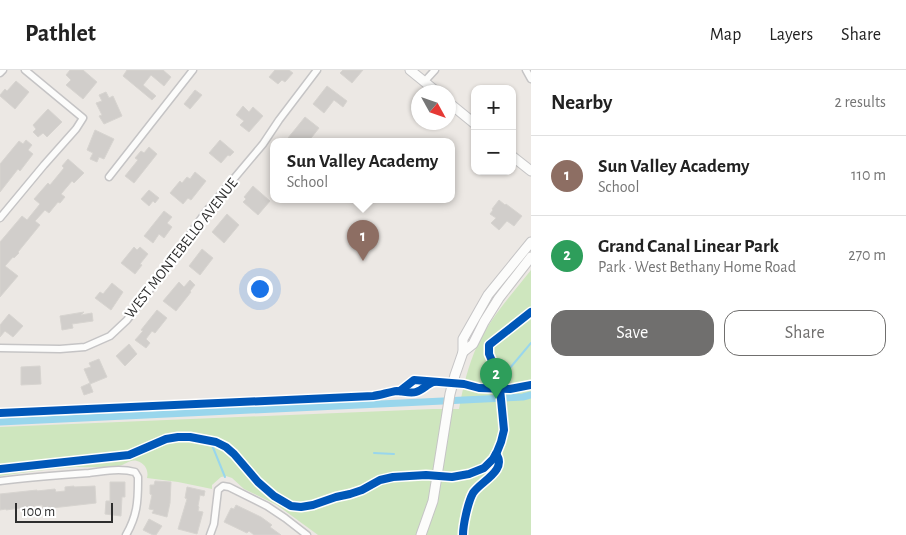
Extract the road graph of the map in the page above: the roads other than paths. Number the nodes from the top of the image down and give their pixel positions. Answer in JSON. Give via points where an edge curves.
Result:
{"nodes":[{"id":1,"x":3,"y":70,"type":"edge"},
{"id":2,"x":25,"y":70,"type":"edge"},
{"id":3,"x":193,"y":70,"type":"edge"},
{"id":4,"x":317,"y":70,"type":"edge"},
{"id":5,"x":410,"y":70,"type":"edge"},
{"id":6,"x":434,"y":70,"type":"edge"},
{"id":7,"x":526,"y":70,"type":"edge"},
{"id":8,"x":0,"y":73,"type":"edge"},
{"id":9,"x":531,"y":79,"type":"edge"},
{"id":10,"x":424,"y":82,"type":"junction"},
{"id":11,"x":428,"y":85,"type":"edge"},
{"id":12,"x":456,"y":109,"type":"edge"},
{"id":13,"x":471,"y":121,"type":"edge"},
{"id":14,"x":516,"y":159,"type":"edge"},
{"id":15,"x":531,"y":171,"type":"edge"},
{"id":16,"x":109,"y":177,"type":"dead end"},
{"id":17,"x":0,"y":218,"type":"edge"},
{"id":18,"x":531,"y":242,"type":"edge"},
{"id":19,"x":531,"y":258,"type":"edge"},
{"id":20,"x":0,"y":348,"type":"edge"},
{"id":21,"x":463,"y":352,"type":"junction"},
{"id":22,"x":0,"y":481,"type":"edge"},
{"id":23,"x":126,"y":535,"type":"edge"},
{"id":24,"x":210,"y":535,"type":"edge"},
{"id":25,"x":307,"y":535,"type":"edge"},
{"id":26,"x":421,"y":535,"type":"edge"}],
"edges":[{"from":1,"to":8,"type":"street"},
{"from":2,"to":17,"type":"street","via":[[83,118]]},
{"from":3,"to":16,"type":"street"},
{"from":4,"to":20,"type":"street","name":"WEST MONTEBELLO AVENUE","via":[[263,144],[205,213],[127,320],[110,336],[84,347]]},
{"from":5,"to":10,"type":"main road"},
{"from":6,"to":10,"type":"street"},
{"from":7,"to":9,"type":"street"},
{"from":10,"to":11,"type":"main road"},
{"from":12,"to":13,"type":"main road"},
{"from":14,"to":15,"type":"main road"},
{"from":18,"to":21,"type":"main road","via":[[488,295],[463,339]]},
{"from":19,"to":21,"type":"main road","via":[[499,298],[473,344]]},
{"from":21,"to":26,"type":"main road","via":[[448,408],[433,501]]},
{"from":22,"to":23,"type":"street","via":[[104,471],[135,472],[138,477],[136,511]]},
{"from":24,"to":25,"type":"street","via":[[218,490],[223,486],[267,506]]}]}
